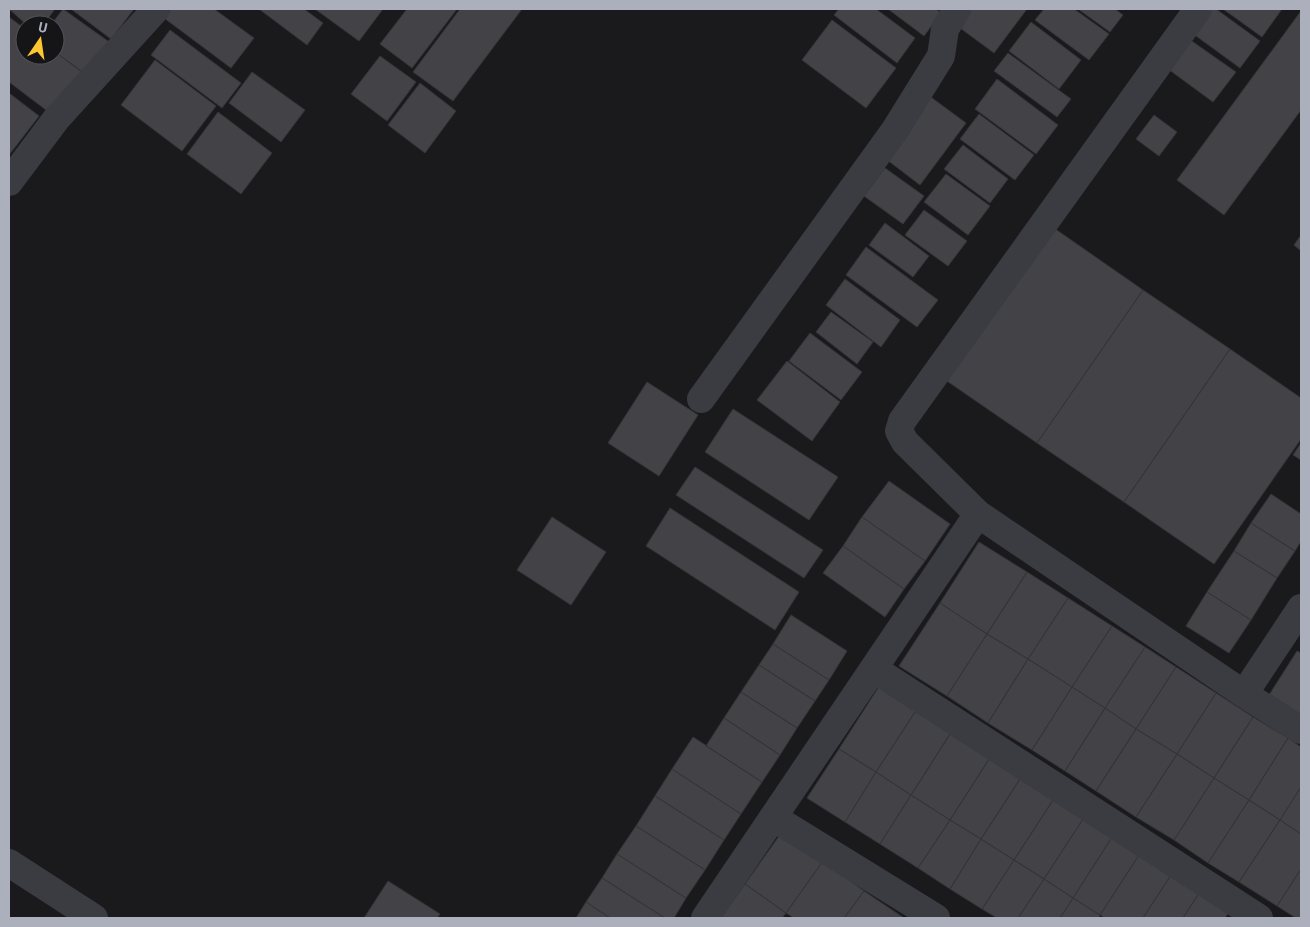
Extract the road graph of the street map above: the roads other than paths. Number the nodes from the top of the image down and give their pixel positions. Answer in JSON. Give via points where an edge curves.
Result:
{"nodes":[{"id":1,"x":156,"y":9,"type":"edge"},
{"id":2,"x":957,"y":9,"type":"edge"},
{"id":3,"x":1198,"y":9,"type":"edge"},
{"id":4,"x":9,"y":182,"type":"edge"},
{"id":5,"x":700,"y":399,"type":"dead end"},
{"id":6,"x":978,"y":514,"type":"junction"},
{"id":7,"x":1301,"y":608,"type":"edge"},
{"id":8,"x":874,"y":668,"type":"junction"},
{"id":9,"x":1244,"y":694,"type":"junction"},
{"id":10,"x":1301,"y":730,"type":"edge"},
{"id":11,"x":774,"y":818,"type":"junction"},
{"id":12,"x":9,"y":863,"type":"edge"},
{"id":13,"x":94,"y":918,"type":"edge"},
{"id":14,"x":705,"y":918,"type":"edge"},
{"id":15,"x":936,"y":918,"type":"edge"},
{"id":16,"x":1259,"y":918,"type":"edge"}],
"edges":[{"from":1,"to":4,"type":"street","via":[[57,118]]},
{"from":2,"to":5,"type":"street","via":[[945,29],[941,56],[895,130]]},
{"from":3,"to":6,"type":"street","via":[[902,421],[899,431],[906,442]]},
{"from":6,"to":8,"type":"street"},
{"from":6,"to":9,"type":"street"},
{"from":7,"to":9,"type":"street"},
{"from":8,"to":11,"type":"street"},
{"from":8,"to":16,"type":"street"},
{"from":9,"to":10,"type":"street"},
{"from":11,"to":14,"type":"street"},
{"from":11,"to":15,"type":"street"},
{"from":12,"to":13,"type":"street"}]}
